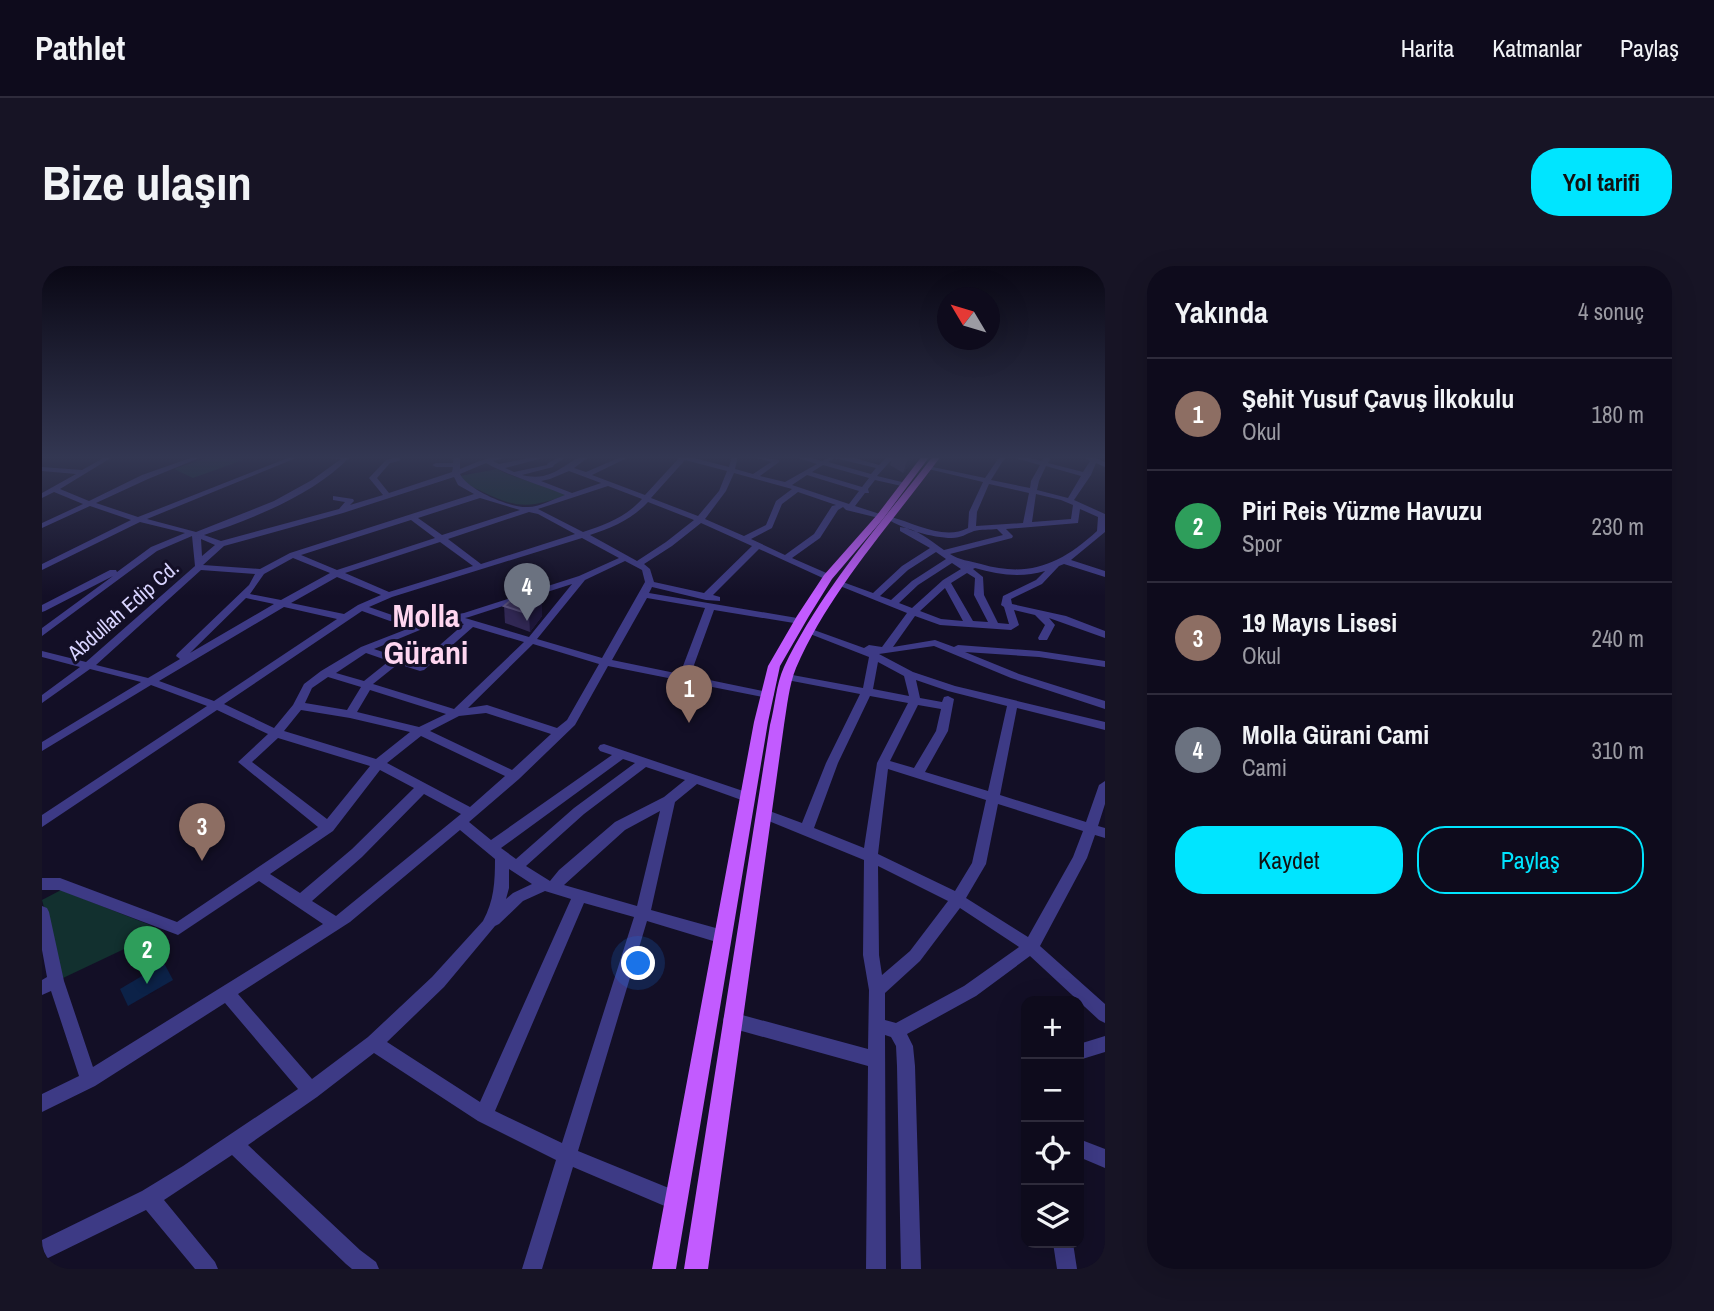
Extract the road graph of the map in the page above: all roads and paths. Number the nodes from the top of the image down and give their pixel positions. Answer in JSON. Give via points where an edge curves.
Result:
{"nodes":[{"id":1,"x":1074,"y":502,"type":"edge"},
{"id":2,"x":81,"y":503,"type":"edge"},
{"id":3,"x":93,"y":503,"type":"edge"},
{"id":4,"x":180,"y":503,"type":"edge"},
{"id":5,"x":269,"y":503,"type":"edge"},
{"id":6,"x":347,"y":503,"type":"edge"},
{"id":7,"x":366,"y":503,"type":"edge"},
{"id":8,"x":456,"y":503,"type":"edge"},
{"id":9,"x":507,"y":503,"type":"edge"},
{"id":10,"x":550,"y":503,"type":"edge"},
{"id":11,"x":640,"y":503,"type":"edge"},
{"id":12,"x":660,"y":503,"type":"edge"},
{"id":13,"x":712,"y":503,"type":"edge"},
{"id":14,"x":779,"y":503,"type":"edge"},
{"id":15,"x":834,"y":503,"type":"edge"},
{"id":16,"x":851,"y":503,"type":"edge"},
{"id":17,"x":894,"y":503,"type":"edge"},
{"id":18,"x":898,"y":503,"type":"edge"},
{"id":19,"x":978,"y":503,"type":"edge"},
{"id":20,"x":1030,"y":503,"type":"edge"},
{"id":21,"x":1076,"y":503,"type":"edge"},
{"id":22,"x":89,"y":505,"type":"junction"},
{"id":23,"x":845,"y":507,"type":"junction"},
{"id":24,"x":528,"y":509,"type":"junction"},
{"id":25,"x":340,"y":511,"type":"junction"},
{"id":26,"x":1104,"y":516,"type":"edge"},
{"id":27,"x":412,"y":517,"type":"junction"},
{"id":28,"x":139,"y":519,"type":"junction"},
{"id":29,"x":886,"y":519,"type":"junction"},
{"id":30,"x":701,"y":520,"type":"junction"},
{"id":31,"x":1027,"y":525,"type":"junction"},
{"id":32,"x":42,"y":526,"type":"edge"},
{"id":33,"x":999,"y":527,"type":"junction"},
{"id":34,"x":972,"y":529,"type":"junction"},
{"id":35,"x":194,"y":534,"type":"junction"},
{"id":36,"x":585,"y":536,"type":"junction"},
{"id":37,"x":441,"y":538,"type":"junction"},
{"id":38,"x":745,"y":539,"type":"junction"},
{"id":39,"x":221,"y":544,"type":"junction"},
{"id":40,"x":758,"y":545,"type":"junction"},
{"id":41,"x":939,"y":551,"type":"junction"},
{"id":42,"x":293,"y":555,"type":"junction"},
{"id":43,"x":786,"y":558,"type":"junction"},
{"id":44,"x":139,"y":559,"type":"junction"},
{"id":45,"x":953,"y":560,"type":"junction"},
{"id":46,"x":632,"y":561,"type":"junction"},
{"id":47,"x":1067,"y":562,"type":"junction"},
{"id":48,"x":199,"y":564,"type":"junction"},
{"id":49,"x":42,"y":567,"type":"edge"},
{"id":50,"x":480,"y":567,"type":"junction"},
{"id":51,"x":1055,"y":567,"type":"junction"},
{"id":52,"x":972,"y":568,"type":"junction"},
{"id":53,"x":261,"y":572,"type":"junction"},
{"id":54,"x":337,"y":573,"type":"junction"},
{"id":55,"x":1105,"y":574,"type":"edge"},
{"id":56,"x":582,"y":578,"type":"junction"},
{"id":57,"x":834,"y":580,"type":"junction"},
{"id":58,"x":946,"y":582,"type":"junction"},
{"id":59,"x":646,"y":589,"type":"junction"},
{"id":60,"x":244,"y":595,"type":"junction"},
{"id":61,"x":388,"y":595,"type":"junction"},
{"id":62,"x":874,"y":597,"type":"junction"},
{"id":63,"x":285,"y":602,"type":"junction"},
{"id":64,"x":708,"y":602,"type":"junction"},
{"id":65,"x":893,"y":604,"type":"junction"},
{"id":66,"x":1006,"y":604,"type":"junction"},
{"id":67,"x":361,"y":607,"type":"junction"},
{"id":68,"x":42,"y":608,"type":"edge"},
{"id":69,"x":914,"y":613,"type":"junction"},
{"id":70,"x":1038,"y":613,"type":"junction"},
{"id":71,"x":343,"y":617,"type":"junction"},
{"id":72,"x":454,"y":618,"type":"junction"},
{"id":73,"x":431,"y":622,"type":"junction"},
{"id":74,"x":471,"y":623,"type":"junction"},
{"id":75,"x":993,"y":623,"type":"junction"},
{"id":76,"x":806,"y":624,"type":"junction"},
{"id":77,"x":970,"y":624,"type":"junction"},
{"id":78,"x":47,"y":626,"type":"edge"},
{"id":79,"x":42,"y":633,"type":"edge"},
{"id":80,"x":1105,"y":635,"type":"edge"},
{"id":81,"x":1043,"y":638,"type":"dead end"},
{"id":82,"x":530,"y":642,"type":"junction"},
{"id":83,"x":950,"y":648,"type":"junction"},
{"id":84,"x":365,"y":649,"type":"junction"},
{"id":85,"x":878,"y":651,"type":"junction"},
{"id":86,"x":42,"y":654,"type":"edge"},
{"id":87,"x":396,"y":660,"type":"junction"},
{"id":88,"x":604,"y":663,"type":"junction"},
{"id":89,"x":88,"y":666,"type":"junction"},
{"id":90,"x":1105,"y":667,"type":"edge"},
{"id":91,"x":325,"y":673,"type":"junction"},
{"id":92,"x":909,"y":674,"type":"junction"},
{"id":93,"x":787,"y":677,"type":"junction"},
{"id":94,"x":683,"y":680,"type":"junction"},
{"id":95,"x":152,"y":682,"type":"junction"},
{"id":96,"x":366,"y":687,"type":"junction"},
{"id":97,"x":952,"y":689,"type":"junction"},
{"id":98,"x":866,"y":691,"type":"junction"},
{"id":99,"x":768,"y":695,"type":"junction"},
{"id":100,"x":42,"y":700,"type":"edge"},
{"id":101,"x":915,"y":700,"type":"junction"},
{"id":102,"x":1013,"y":703,"type":"junction"},
{"id":103,"x":216,"y":705,"type":"junction"},
{"id":104,"x":1105,"y":705,"type":"edge"},
{"id":105,"x":298,"y":706,"type":"junction"},
{"id":106,"x":945,"y":706,"type":"junction"},
{"id":107,"x":456,"y":713,"type":"junction"},
{"id":108,"x":350,"y":714,"type":"junction"},
{"id":109,"x":1105,"y":726,"type":"edge"},
{"id":110,"x":420,"y":731,"type":"junction"},
{"id":111,"x":276,"y":733,"type":"junction"},
{"id":112,"x":559,"y":733,"type":"junction"},
{"id":113,"x":42,"y":747,"type":"edge"},
{"id":114,"x":604,"y":748,"type":"dead end"},
{"id":115,"x":622,"y":754,"type":"junction"},
{"id":116,"x":646,"y":761,"type":"junction"},
{"id":117,"x":883,"y":763,"type":"junction"},
{"id":118,"x":378,"y":764,"type":"junction"},
{"id":119,"x":917,"y":774,"type":"junction"},
{"id":120,"x":515,"y":776,"type":"junction"},
{"id":121,"x":695,"y":779,"type":"junction"},
{"id":122,"x":1105,"y":785,"type":"edge"},
{"id":123,"x":422,"y":788,"type":"junction"},
{"id":124,"x":747,"y":797,"type":"junction"},
{"id":125,"x":992,"y":799,"type":"junction"},
{"id":126,"x":669,"y":800,"type":"junction"},
{"id":127,"x":764,"y":814,"type":"junction"},
{"id":128,"x":466,"y":818,"type":"junction"},
{"id":129,"x":42,"y":822,"type":"edge"},
{"id":130,"x":328,"y":827,"type":"junction"},
{"id":131,"x":806,"y":830,"type":"junction"},
{"id":132,"x":1098,"y":830,"type":"edge"},
{"id":133,"x":503,"y":857,"type":"junction"},
{"id":134,"x":871,"y":857,"type":"junction"},
{"id":135,"x":259,"y":874,"type":"junction"},
{"id":136,"x":42,"y":884,"type":"edge"},
{"id":137,"x":548,"y":886,"type":"junction"},
{"id":138,"x":579,"y":897,"type":"junction"},
{"id":139,"x":958,"y":899,"type":"junction"},
{"id":140,"x":301,"y":901,"type":"junction"},
{"id":141,"x":42,"y":912,"type":"edge"},
{"id":142,"x":642,"y":915,"type":"junction"},
{"id":143,"x":337,"y":924,"type":"junction"},
{"id":144,"x":488,"y":925,"type":"junction"},
{"id":145,"x":723,"y":937,"type":"junction"},
{"id":146,"x":1031,"y":947,"type":"junction"},
{"id":147,"x":48,"y":976,"type":"edge"},
{"id":148,"x":877,"y":990,"type":"junction"},
{"id":149,"x":227,"y":993,"type":"junction"},
{"id":150,"x":1105,"y":1015,"type":"edge"},
{"id":151,"x":731,"y":1020,"type":"junction"},
{"id":152,"x":877,"y":1025,"type":"junction"},
{"id":153,"x":897,"y":1031,"type":"junction"},
{"id":154,"x":374,"y":1043,"type":"junction"},
{"id":155,"x":1105,"y":1044,"type":"edge"},
{"id":156,"x":1084,"y":1050,"type":"edge"},
{"id":157,"x":875,"y":1059,"type":"junction"},
{"id":158,"x":89,"y":1080,"type":"junction"},
{"id":159,"x":311,"y":1091,"type":"junction"},
{"id":160,"x":42,"y":1102,"type":"edge"},
{"id":161,"x":484,"y":1115,"type":"junction"},
{"id":162,"x":233,"y":1143,"type":"junction"},
{"id":163,"x":1084,"y":1150,"type":"edge"},
{"id":164,"x":566,"y":1155,"type":"junction"},
{"id":165,"x":1105,"y":1159,"type":"edge"},
{"id":166,"x":149,"y":1198,"type":"junction"},
{"id":167,"x":674,"y":1200,"type":"junction"},
{"id":168,"x":1064,"y":1248,"type":"edge"},
{"id":169,"x":42,"y":1251,"type":"edge"},
{"id":170,"x":208,"y":1269,"type":"edge"},
{"id":171,"x":369,"y":1269,"type":"edge"},
{"id":172,"x":532,"y":1269,"type":"edge"},
{"id":173,"x":664,"y":1269,"type":"edge"},
{"id":174,"x":696,"y":1269,"type":"edge"},
{"id":175,"x":876,"y":1269,"type":"edge"},
{"id":176,"x":912,"y":1269,"type":"edge"},
{"id":177,"x":1066,"y":1269,"type":"edge"}],
"edges":[{"from":1,"to":31,"type":"street","via":[[1075,522]]},
{"from":2,"to":22,"type":"street"},
{"from":3,"to":22,"type":"street"},
{"from":4,"to":28,"type":"street"},
{"from":5,"to":35,"type":"street","name":"Abdullah Edip Cd."},
{"from":6,"to":25,"type":"street"},
{"from":7,"to":25,"type":"street"},
{"from":8,"to":27,"type":"street"},
{"from":9,"to":24,"type":"street"},
{"from":10,"to":24,"type":"street"},
{"from":11,"to":36,"type":"street","via":[[626,517]]},
{"from":12,"to":30,"type":"street"},
{"from":13,"to":30,"type":"street"},
{"from":14,"to":38,"type":"street","via":[[769,526]]},
{"from":15,"to":23,"type":"street"},
{"from":16,"to":23,"type":"street"},
{"from":17,"to":29,"type":"main road"},
{"from":18,"to":29,"type":"main road"},
{"from":19,"to":34,"type":"street","via":[[970,521]]},
{"from":20,"to":31,"type":"street"},
{"from":21,"to":26,"type":"street"},
{"from":22,"to":28,"type":"street"},
{"from":22,"to":32,"type":"street"},
{"from":23,"to":29,"type":"street"},
{"from":23,"to":43,"type":"street","via":[[835,508],[817,536]]},
{"from":24,"to":36,"type":"street"},
{"from":24,"to":37,"type":"street"},
{"from":25,"to":39,"type":"street"},
{"from":26,"to":47,"type":"street","via":[[1101,532]]},
{"from":27,"to":37,"type":"street"},
{"from":27,"to":42,"type":"street"},
{"from":28,"to":35,"type":"street"},
{"from":28,"to":49,"type":"street"},
{"from":29,"to":34,"type":"street","via":[[951,536]]},
{"from":29,"to":41,"type":"street"},
{"from":29,"to":57,"type":"main road"},
{"from":30,"to":38,"type":"street"},
{"from":30,"to":46,"type":"street","via":[[688,532]]},
{"from":31,"to":33,"type":"street"},
{"from":33,"to":34,"type":"street"},
{"from":33,"to":41,"type":"street","via":[[1009,536]]},
{"from":35,"to":39,"type":"street"},
{"from":35,"to":44,"type":"street"},
{"from":35,"to":48,"type":"street","name":"Abdullah Edip Cd."},
{"from":36,"to":46,"type":"street"},
{"from":36,"to":50,"type":"street"},
{"from":37,"to":50,"type":"street"},
{"from":37,"to":54,"type":"street"},
{"from":38,"to":40,"type":"street"},
{"from":39,"to":48,"type":"street"},
{"from":40,"to":43,"type":"street"},
{"from":40,"to":64,"type":"street"},
{"from":41,"to":45,"type":"street"},
{"from":41,"to":62,"type":"street","via":[[905,568]]},
{"from":42,"to":53,"type":"street"},
{"from":42,"to":54,"type":"street"},
{"from":43,"to":57,"type":"street"},
{"from":44,"to":68,"type":"street"},
{"from":44,"to":78,"type":"street"},
{"from":45,"to":52,"type":"street"},
{"from":45,"to":65,"type":"street","via":[[915,583]]},
{"from":46,"to":56,"type":"street"},
{"from":46,"to":59,"type":"street","via":[[646,569]]},
{"from":47,"to":51,"type":"street"},
{"from":47,"to":55,"type":"street"},
{"from":48,"to":53,"type":"street"},
{"from":48,"to":89,"type":"street","name":"Abdullah Edip Cd."},
{"from":50,"to":61,"type":"street"},
{"from":51,"to":52,"type":"street","via":[[1018,572]]},
{"from":51,"to":66,"type":"street","via":[[1039,582],[1006,598]]},
{"from":52,"to":58,"type":"street"},
{"from":52,"to":75,"type":"street"},
{"from":53,"to":60,"type":"street"},
{"from":54,"to":61,"type":"street"},
{"from":54,"to":63,"type":"street"},
{"from":56,"to":72,"type":"street"},
{"from":56,"to":82,"type":"street"},
{"from":57,"to":62,"type":"street"},
{"from":57,"to":76,"type":"main road"},
{"from":58,"to":69,"type":"street"},
{"from":58,"to":77,"type":"street"},
{"from":59,"to":64,"type":"street"},
{"from":59,"to":88,"type":"street"},
{"from":60,"to":63,"type":"street"},
{"from":60,"to":95,"type":"street"},
{"from":61,"to":67,"type":"street"},
{"from":62,"to":65,"type":"street"},
{"from":63,"to":71,"type":"street"},
{"from":63,"to":95,"type":"street"},
{"from":64,"to":76,"type":"street"},
{"from":64,"to":94,"type":"street"},
{"from":65,"to":69,"type":"street"},
{"from":66,"to":70,"type":"street"},
{"from":66,"to":75,"type":"street","via":[[1014,625]]},
{"from":67,"to":71,"type":"street"},
{"from":67,"to":73,"type":"street","via":[[390,618]]},
{"from":69,"to":77,"type":"street","via":[[940,622]]},
{"from":69,"to":85,"type":"street"},
{"from":70,"to":80,"type":"street"},
{"from":70,"to":81,"type":"street","via":[[1050,625]]},
{"from":71,"to":103,"type":"street"},
{"from":72,"to":73,"type":"street"},
{"from":72,"to":74,"type":"street"},
{"from":73,"to":84,"type":"street"},
{"from":74,"to":82,"type":"street"},
{"from":74,"to":87,"type":"street","via":[[420,668]]},
{"from":75,"to":77,"type":"street"},
{"from":76,"to":85,"type":"street"},
{"from":76,"to":93,"type":"main road"},
{"from":76,"to":99,"type":"main road","via":[[774,666]]},
{"from":78,"to":79,"type":"street"},
{"from":82,"to":88,"type":"street"},
{"from":82,"to":107,"type":"street"},
{"from":83,"to":85,"type":"street","via":[[934,643]]},
{"from":83,"to":90,"type":"street","via":[[1039,654]]},
{"from":83,"to":104,"type":"street","via":[[1015,676]]},
{"from":84,"to":87,"type":"street"},
{"from":84,"to":91,"type":"street"},
{"from":85,"to":92,"type":"street"},
{"from":85,"to":98,"type":"street"},
{"from":86,"to":89,"type":"street"},
{"from":87,"to":96,"type":"street"},
{"from":88,"to":94,"type":"street"},
{"from":88,"to":112,"type":"street","via":[[571,722]]},
{"from":89,"to":95,"type":"street"},
{"from":89,"to":100,"type":"street","name":"Abdullah Edip Cd."},
{"from":91,"to":96,"type":"street"},
{"from":91,"to":105,"type":"street","via":[[308,686]]},
{"from":92,"to":97,"type":"street"},
{"from":92,"to":101,"type":"street"},
{"from":93,"to":98,"type":"street"},
{"from":93,"to":127,"type":"main road"},
{"from":94,"to":99,"type":"street"},
{"from":95,"to":103,"type":"street"},
{"from":95,"to":113,"type":"street"},
{"from":96,"to":107,"type":"street"},
{"from":96,"to":108,"type":"street"},
{"from":97,"to":102,"type":"street"},
{"from":97,"to":106,"type":"street"},
{"from":98,"to":101,"type":"street"},
{"from":98,"to":131,"type":"street"},
{"from":99,"to":124,"type":"main road"},
{"from":101,"to":106,"type":"street"},
{"from":101,"to":117,"type":"street"},
{"from":102,"to":109,"type":"street"},
{"from":102,"to":125,"type":"street"},
{"from":103,"to":111,"type":"street"},
{"from":103,"to":129,"type":"street"},
{"from":105,"to":108,"type":"street"},
{"from":105,"to":111,"type":"street"},
{"from":106,"to":119,"type":"street","via":[[942,731]]},
{"from":107,"to":110,"type":"street"},
{"from":107,"to":112,"type":"street","via":[[487,709]]},
{"from":108,"to":110,"type":"street"},
{"from":110,"to":118,"type":"street"},
{"from":110,"to":120,"type":"street"},
{"from":111,"to":118,"type":"street"},
{"from":111,"to":130,"type":"street","via":[[244,762]]},
{"from":112,"to":120,"type":"street"},
{"from":114,"to":115,"type":"street"},
{"from":115,"to":116,"type":"street"},
{"from":115,"to":133,"type":"street"},
{"from":116,"to":121,"type":"street"},
{"from":116,"to":133,"type":"street","via":[[579,811]]},
{"from":117,"to":119,"type":"street"},
{"from":117,"to":134,"type":"street"},
{"from":118,"to":123,"type":"street"},
{"from":118,"to":130,"type":"street"},
{"from":119,"to":125,"type":"street"},
{"from":120,"to":128,"type":"street"},
{"from":121,"to":124,"type":"street"},
{"from":121,"to":126,"type":"street"},
{"from":122,"to":132,"type":"street"},
{"from":123,"to":128,"type":"street"},
{"from":123,"to":140,"type":"street"},
{"from":124,"to":145,"type":"main road"},
{"from":125,"to":132,"type":"street"},
{"from":125,"to":139,"type":"street","via":[[979,864]]},
{"from":126,"to":137,"type":"street","via":[[620,826]]},
{"from":126,"to":142,"type":"street"},
{"from":127,"to":131,"type":"street"},
{"from":127,"to":151,"type":"main road"},
{"from":128,"to":133,"type":"street"},
{"from":128,"to":143,"type":"street"},
{"from":130,"to":135,"type":"street"},
{"from":131,"to":134,"type":"street"},
{"from":132,"to":146,"type":"street"},
{"from":133,"to":137,"type":"street"},
{"from":133,"to":144,"type":"street","via":[[502,888]]},
{"from":134,"to":139,"type":"street"},
{"from":134,"to":148,"type":"street","via":[[871,955]]},
{"from":135,"to":136,"type":"street","via":[[178,929],[60,884]]},
{"from":135,"to":140,"type":"street"},
{"from":137,"to":138,"type":"street"},
{"from":137,"to":144,"type":"street","via":[[528,890]]},
{"from":138,"to":142,"type":"street"},
{"from":138,"to":161,"type":"street"},
{"from":139,"to":146,"type":"street"},
{"from":139,"to":148,"type":"street","via":[[915,956]]},
{"from":140,"to":143,"type":"street"},
{"from":141,"to":147,"type":"street"},
{"from":142,"to":145,"type":"street"},
{"from":142,"to":164,"type":"street"},
{"from":143,"to":149,"type":"street"},
{"from":144,"to":154,"type":"street","via":[[438,982]]},
{"from":145,"to":167,"type":"main road"},
{"from":146,"to":150,"type":"street"},
{"from":146,"to":153,"type":"street","via":[[970,991]]},
{"from":147,"to":158,"type":"street"},
{"from":148,"to":152,"type":"street"},
{"from":149,"to":158,"type":"street"},
{"from":149,"to":159,"type":"street"},
{"from":151,"to":157,"type":"street"},
{"from":151,"to":174,"type":"main road"},
{"from":152,"to":153,"type":"street"},
{"from":152,"to":157,"type":"street"},
{"from":153,"to":176,"type":"street","via":[[906,1066]]},
{"from":154,"to":159,"type":"street"},
{"from":154,"to":161,"type":"street"},
{"from":155,"to":156,"type":"street"},
{"from":157,"to":175,"type":"street"},
{"from":158,"to":160,"type":"street"},
{"from":159,"to":162,"type":"street"},
{"from":161,"to":164,"type":"street"},
{"from":162,"to":166,"type":"street"},
{"from":162,"to":171,"type":"street"},
{"from":163,"to":165,"type":"street"},
{"from":164,"to":167,"type":"street"},
{"from":164,"to":172,"type":"street"},
{"from":166,"to":169,"type":"street"},
{"from":166,"to":170,"type":"street"},
{"from":167,"to":173,"type":"main road"},
{"from":168,"to":177,"type":"street"}]}
